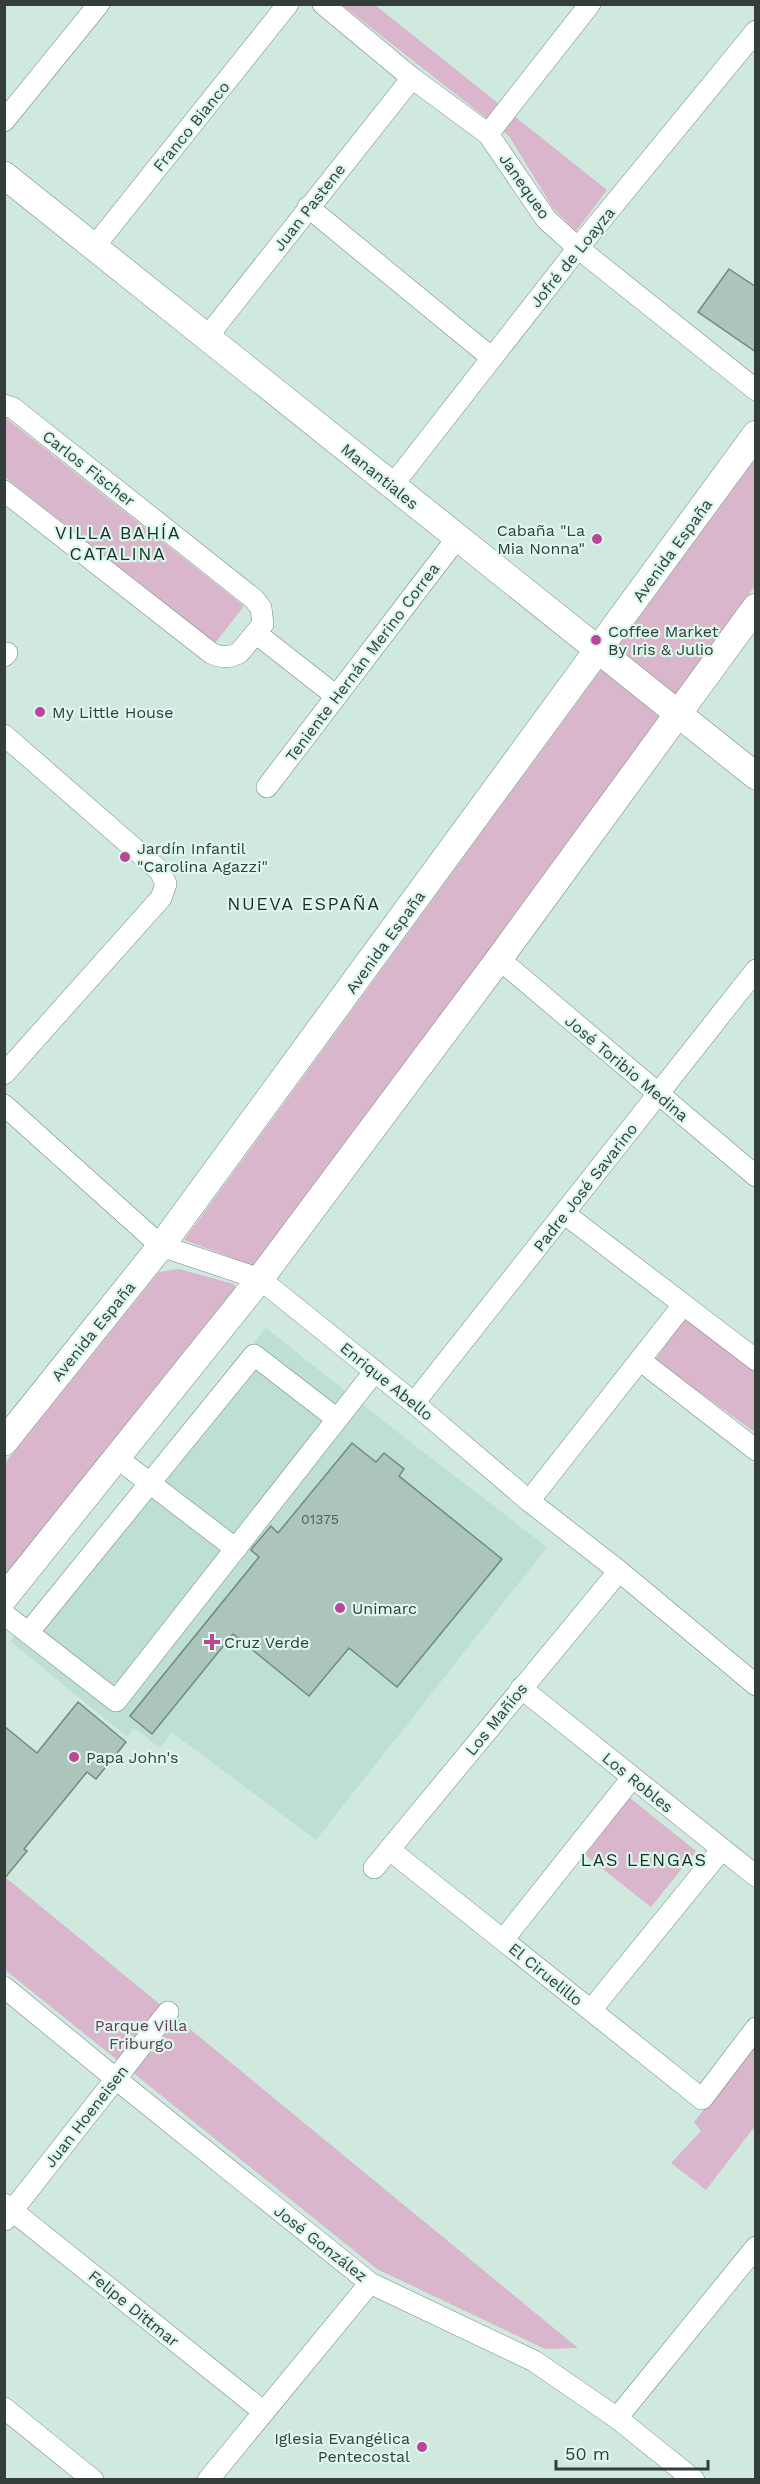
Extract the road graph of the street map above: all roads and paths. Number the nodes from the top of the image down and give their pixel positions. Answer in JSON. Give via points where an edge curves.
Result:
{"nodes":[{"id":1,"x":99,"y":4,"type":"edge"},
{"id":2,"x":288,"y":4,"type":"edge"},
{"id":3,"x":323,"y":4,"type":"edge"},
{"id":4,"x":590,"y":4,"type":"edge"},
{"id":5,"x":756,"y":31,"type":"edge"},
{"id":6,"x":412,"y":78,"type":"junction"},
{"id":7,"x":4,"y":120,"type":"edge"},
{"id":8,"x":488,"y":134,"type":"junction"},
{"id":9,"x":4,"y":175,"type":"edge"},
{"id":10,"x":308,"y":207,"type":"junction"},
{"id":11,"x":94,"y":247,"type":"junction"},
{"id":12,"x":578,"y":248,"type":"junction"},
{"id":13,"x":207,"y":337,"type":"junction"},
{"id":14,"x":492,"y":358,"type":"junction"},
{"id":15,"x":756,"y":390,"type":"edge"},
{"id":16,"x":4,"y":405,"type":"edge"},
{"id":17,"x":756,"y":434,"type":"edge"},
{"id":18,"x":392,"y":486,"type":"junction"},
{"id":19,"x":4,"y":491,"type":"edge"},
{"id":20,"x":457,"y":538,"type":"junction"},
{"id":21,"x":756,"y":607,"type":"edge"},
{"id":22,"x":257,"y":634,"type":"junction"},
{"id":23,"x":598,"y":651,"type":"junction"},
{"id":24,"x":336,"y":696,"type":"junction"},
{"id":25,"x":678,"y":714,"type":"junction"},
{"id":26,"x":6,"y":740,"type":"edge"},
{"id":27,"x":756,"y":777,"type":"edge"},
{"id":28,"x":267,"y":787,"type":"dead end"},
{"id":29,"x":499,"y":959,"type":"junction"},
{"id":30,"x":756,"y":970,"type":"edge"},
{"id":31,"x":4,"y":1074,"type":"edge"},
{"id":32,"x":657,"y":1095,"type":"junction"},
{"id":33,"x":4,"y":1106,"type":"edge"},
{"id":34,"x":756,"y":1176,"type":"edge"},
{"id":35,"x":565,"y":1214,"type":"junction"},
{"id":36,"x":161,"y":1246,"type":"junction"},
{"id":37,"x":260,"y":1279,"type":"junction"},
{"id":38,"x":683,"y":1305,"type":"junction"},
{"id":39,"x":756,"y":1360,"type":"edge"},
{"id":40,"x":640,"y":1361,"type":"junction"},
{"id":41,"x":375,"y":1371,"type":"junction"},
{"id":42,"x":414,"y":1403,"type":"junction"},
{"id":43,"x":337,"y":1419,"type":"junction"},
{"id":44,"x":4,"y":1442,"type":"edge"},
{"id":45,"x":756,"y":1450,"type":"edge"},
{"id":46,"x":117,"y":1458,"type":"junction"},
{"id":47,"x":150,"y":1483,"type":"junction"},
{"id":48,"x":529,"y":1501,"type":"junction"},
{"id":49,"x":236,"y":1549,"type":"junction"},
{"id":50,"x":620,"y":1571,"type":"junction"},
{"id":51,"x":4,"y":1598,"type":"edge"},
{"id":52,"x":4,"y":1614,"type":"edge"},
{"id":53,"x":28,"y":1632,"type":"junction"},
{"id":54,"x":756,"y":1685,"type":"edge"},
{"id":55,"x":521,"y":1688,"type":"junction"},
{"id":56,"x":632,"y":1778,"type":"junction"},
{"id":57,"x":722,"y":1849,"type":"junction"},
{"id":58,"x":390,"y":1850,"type":"junction"},
{"id":59,"x":374,"y":1868,"type":"dead end"},
{"id":60,"x":756,"y":1876,"type":"edge"},
{"id":61,"x":503,"y":1940,"type":"junction"},
{"id":62,"x":4,"y":1987,"type":"edge"},
{"id":63,"x":591,"y":2010,"type":"junction"},
{"id":64,"x":168,"y":2012,"type":"dead end"},
{"id":65,"x":756,"y":2028,"type":"edge"},
{"id":66,"x":116,"y":2079,"type":"junction"},
{"id":67,"x":7,"y":2212,"type":"edge"},
{"id":68,"x":756,"y":2247,"type":"edge"},
{"id":69,"x":370,"y":2283,"type":"junction"},
{"id":70,"x":4,"y":2408,"type":"edge"},
{"id":71,"x":264,"y":2412,"type":"junction"},
{"id":72,"x":617,"y":2418,"type":"junction"},
{"id":73,"x":93,"y":2480,"type":"edge"},
{"id":74,"x":208,"y":2480,"type":"edge"},
{"id":75,"x":694,"y":2480,"type":"edge"}],
"edges":[{"from":1,"to":7,"type":"street"},
{"from":2,"to":11,"type":"street","name":"Franco Bianco"},
{"from":3,"to":6,"type":"street","name":"Janequeo"},
{"from":4,"to":8,"type":"street"},
{"from":5,"to":12,"type":"street","name":"Jofré de Loayza"},
{"from":6,"to":8,"type":"street","name":"Janequeo"},
{"from":6,"to":10,"type":"street","name":"Juan Pastene"},
{"from":8,"to":12,"type":"street","name":"Janequeo","via":[[546,219]]},
{"from":9,"to":11,"type":"main road","name":"Manantiales"},
{"from":10,"to":13,"type":"street","name":"Juan Pastene"},
{"from":10,"to":14,"type":"street"},
{"from":11,"to":13,"type":"main road","name":"Manantiales"},
{"from":12,"to":14,"type":"street","name":"Jofré de Loayza"},
{"from":12,"to":15,"type":"street","name":"Janequeo"},
{"from":13,"to":18,"type":"main road","name":"Manantiales"},
{"from":14,"to":18,"type":"street","name":"Jofré de Loayza"},
{"from":16,"to":22,"type":"street","name":"Carlos Fischer","via":[[13,408],[254,599],[264,620]]},
{"from":17,"to":23,"type":"main road","name":"Avenida España"},
{"from":18,"to":20,"type":"main road","name":"Manantiales"},
{"from":19,"to":22,"type":"street","via":[[211,653],[233,656]]},
{"from":20,"to":23,"type":"main road","name":"Manantiales"},
{"from":20,"to":24,"type":"street","name":"Teniente Hernán Merino Correa"},
{"from":21,"to":25,"type":"main road"},
{"from":22,"to":24,"type":"street"},
{"from":23,"to":25,"type":"main road","name":"Manantiales"},
{"from":23,"to":36,"type":"main road","name":"Avenida España"},
{"from":24,"to":28,"type":"street","name":"Teniente Hernán Merino Correa"},
{"from":25,"to":27,"type":"main road","name":"Manantiales"},
{"from":25,"to":29,"type":"main road"},
{"from":26,"to":31,"type":"street","via":[[159,871],[166,884],[161,898]]},
{"from":29,"to":32,"type":"street","name":"José Toribio Medina"},
{"from":29,"to":37,"type":"main road"},
{"from":30,"to":32,"type":"street","name":"Padre José Savarino"},
{"from":32,"to":34,"type":"street","name":"José Toribio Medina"},
{"from":32,"to":35,"type":"street","name":"Padre José Savarino"},
{"from":33,"to":36,"type":"street","name":"Enrique Abello"},
{"from":35,"to":38,"type":"street"},
{"from":35,"to":42,"type":"street","name":"Padre José Savarino"},
{"from":36,"to":37,"type":"street","name":"Enrique Abello"},
{"from":36,"to":44,"type":"main road","name":"Avenida España"},
{"from":37,"to":41,"type":"street","name":"Enrique Abello"},
{"from":37,"to":46,"type":"main road"},
{"from":38,"to":39,"type":"street"},
{"from":38,"to":40,"type":"street"},
{"from":40,"to":45,"type":"street"},
{"from":40,"to":48,"type":"street"},
{"from":41,"to":42,"type":"street","name":"Enrique Abello"},
{"from":41,"to":43,"type":"street"},
{"from":42,"to":48,"type":"street","name":"Enrique Abello"},
{"from":43,"to":47,"type":"street","via":[[254,1355]]},
{"from":43,"to":49,"type":"street"},
{"from":46,"to":47,"type":"street"},
{"from":46,"to":51,"type":"main road"},
{"from":47,"to":49,"type":"street"},
{"from":47,"to":53,"type":"street"},
{"from":48,"to":50,"type":"street","name":"Enrique Abello"},
{"from":49,"to":53,"type":"street","via":[[116,1701]]},
{"from":50,"to":54,"type":"street","name":"Enrique Abello"},
{"from":50,"to":55,"type":"street","name":"Los Mañíos"},
{"from":52,"to":53,"type":"street"},
{"from":55,"to":56,"type":"street","name":"Los Robles"},
{"from":55,"to":58,"type":"street","name":"Los Mañíos"},
{"from":56,"to":57,"type":"street","name":"Los Robles"},
{"from":56,"to":61,"type":"street"},
{"from":57,"to":60,"type":"street","name":"Los Robles"},
{"from":57,"to":63,"type":"street"},
{"from":58,"to":59,"type":"street","name":"Los Mañíos"},
{"from":58,"to":61,"type":"street","name":"El Ciruelillo"},
{"from":61,"to":63,"type":"street","name":"El Ciruelillo"},
{"from":62,"to":66,"type":"street","name":"José González"},
{"from":63,"to":65,"type":"street","name":"El Ciruelillo","via":[[702,2099]]},
{"from":64,"to":66,"type":"street","name":"Juan Hoeneisen"},
{"from":66,"to":67,"type":"street","name":"Juan Hoeneisen"},
{"from":66,"to":69,"type":"street","name":"José González"},
{"from":67,"to":71,"type":"street","name":"Felipe Dittmar"},
{"from":68,"to":72,"type":"street"},
{"from":69,"to":71,"type":"street"},
{"from":69,"to":72,"type":"street","name":"José González","via":[[534,2361]]},
{"from":70,"to":73,"type":"street"},
{"from":71,"to":74,"type":"street"},
{"from":72,"to":75,"type":"street","name":"José González"}]}
